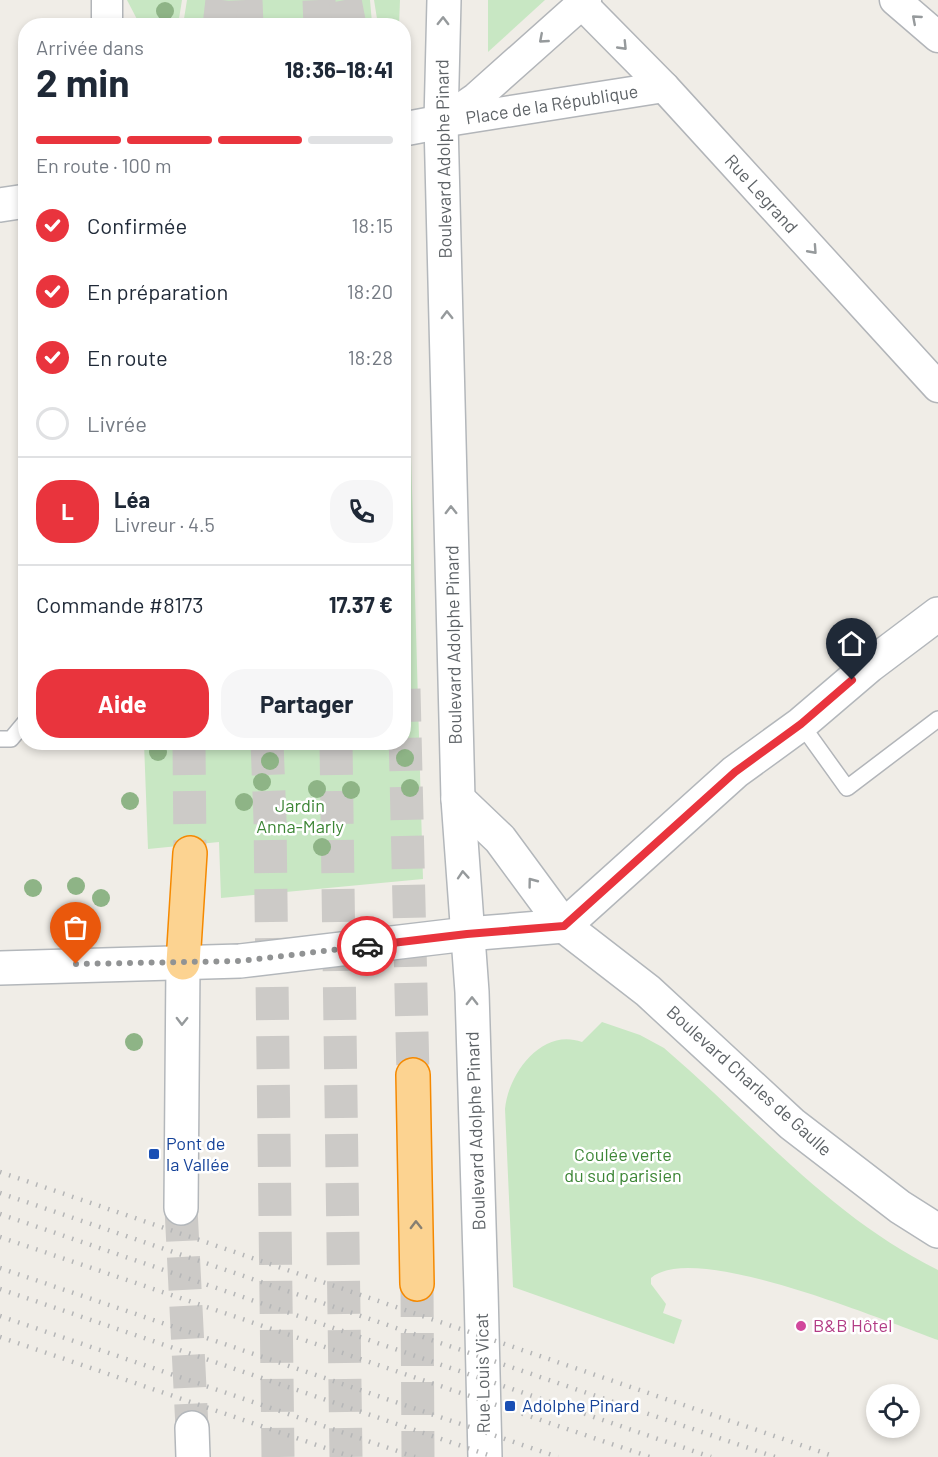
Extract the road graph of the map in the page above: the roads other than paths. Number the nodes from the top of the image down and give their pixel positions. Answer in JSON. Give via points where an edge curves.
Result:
{"nodes":[{"id":1,"x":106,"y":0,"type":"edge"},
{"id":2,"x":444,"y":0,"type":"edge"},
{"id":3,"x":895,"y":0,"type":"edge"},
{"id":4,"x":584,"y":2,"type":"edge"},
{"id":5,"x":107,"y":18,"type":"edge"},
{"id":6,"x":938,"y":37,"type":"edge"},
{"id":7,"x":663,"y":87,"type":"junction"},
{"id":8,"x":441,"y":122,"type":"junction"},
{"id":9,"x":411,"y":128,"type":"edge"},
{"id":10,"x":18,"y":202,"type":"edge"},
{"id":11,"x":0,"y":205,"type":"edge"},
{"id":12,"x":938,"y":387,"type":"edge"},
{"id":13,"x":938,"y":614,"type":"edge"},
{"id":14,"x":938,"y":719,"type":"edge"},
{"id":15,"x":801,"y":724,"type":"junction"},
{"id":16,"x":18,"y":731,"type":"edge"},
{"id":17,"x":0,"y":739,"type":"edge"},
{"id":18,"x":458,"y":799,"type":"junction"},
{"id":19,"x":189,"y":853,"type":"tunnel mouth"},
{"id":20,"x":564,"y":926,"type":"junction"},
{"id":21,"x":467,"y":934,"type":"junction"},
{"id":22,"x":183,"y":963,"type":"junction"},
{"id":23,"x":0,"y":968,"type":"edge"},
{"id":24,"x":413,"y":1075,"type":"tunnel mouth"},
{"id":25,"x":181,"y":1208,"type":"tunnel mouth"},
{"id":26,"x":938,"y":1231,"type":"edge"},
{"id":27,"x":417,"y":1284,"type":"tunnel mouth"},
{"id":28,"x":482,"y":1290,"type":"joint"},
{"id":29,"x":484,"y":1457,"type":"edge"}],
"edges":[{"from":1,"to":5,"type":"street"},
{"from":8,"to":2,"type":"street","name":"Boulevard Adolphe Pinard","one_way":true},
{"from":6,"to":3,"type":"street","one_way":true},
{"from":4,"to":7,"type":"street","name":"Rue Legrand","one_way":true},
{"from":4,"to":8,"type":"street","one_way":true,"via":[[476,98]]},
{"from":7,"to":8,"type":"street","name":"Place de la République"},
{"from":7,"to":12,"type":"street","name":"Rue Legrand","one_way":true},
{"from":8,"to":9,"type":"street"},
{"from":18,"to":8,"type":"street","name":"Boulevard Adolphe Pinard","one_way":true},
{"from":10,"to":11,"type":"street"},
{"from":13,"to":15,"type":"street"},
{"from":14,"to":15,"type":"lane","via":[[847,788]]},
{"from":15,"to":20,"type":"street","via":[[735,772]]},
{"from":16,"to":17,"type":"lane","via":[[11,739]]},
{"from":20,"to":18,"type":"street","name":"Boulevard Charles de Gaulle","one_way":true,"via":[[500,838]]},
{"from":21,"to":18,"type":"street","name":"Boulevard Adolphe Pinard","one_way":true},
{"from":19,"to":22,"type":"highway"},
{"from":20,"to":21,"type":"street"},
{"from":20,"to":26,"type":"street","name":"Boulevard Charles de Gaulle","via":[[648,991],[792,1124],[900,1207]]},
{"from":21,"to":22,"type":"street","via":[[240,961]]},
{"from":28,"to":21,"type":"street","name":"Boulevard Adolphe Pinard","one_way":true},
{"from":22,"to":23,"type":"street"},
{"from":22,"to":25,"type":"street","one_way":true},
{"from":27,"to":24,"type":"highway","one_way":true},
{"from":28,"to":29,"type":"street","name":"Rue Louis Vicat"}]}
